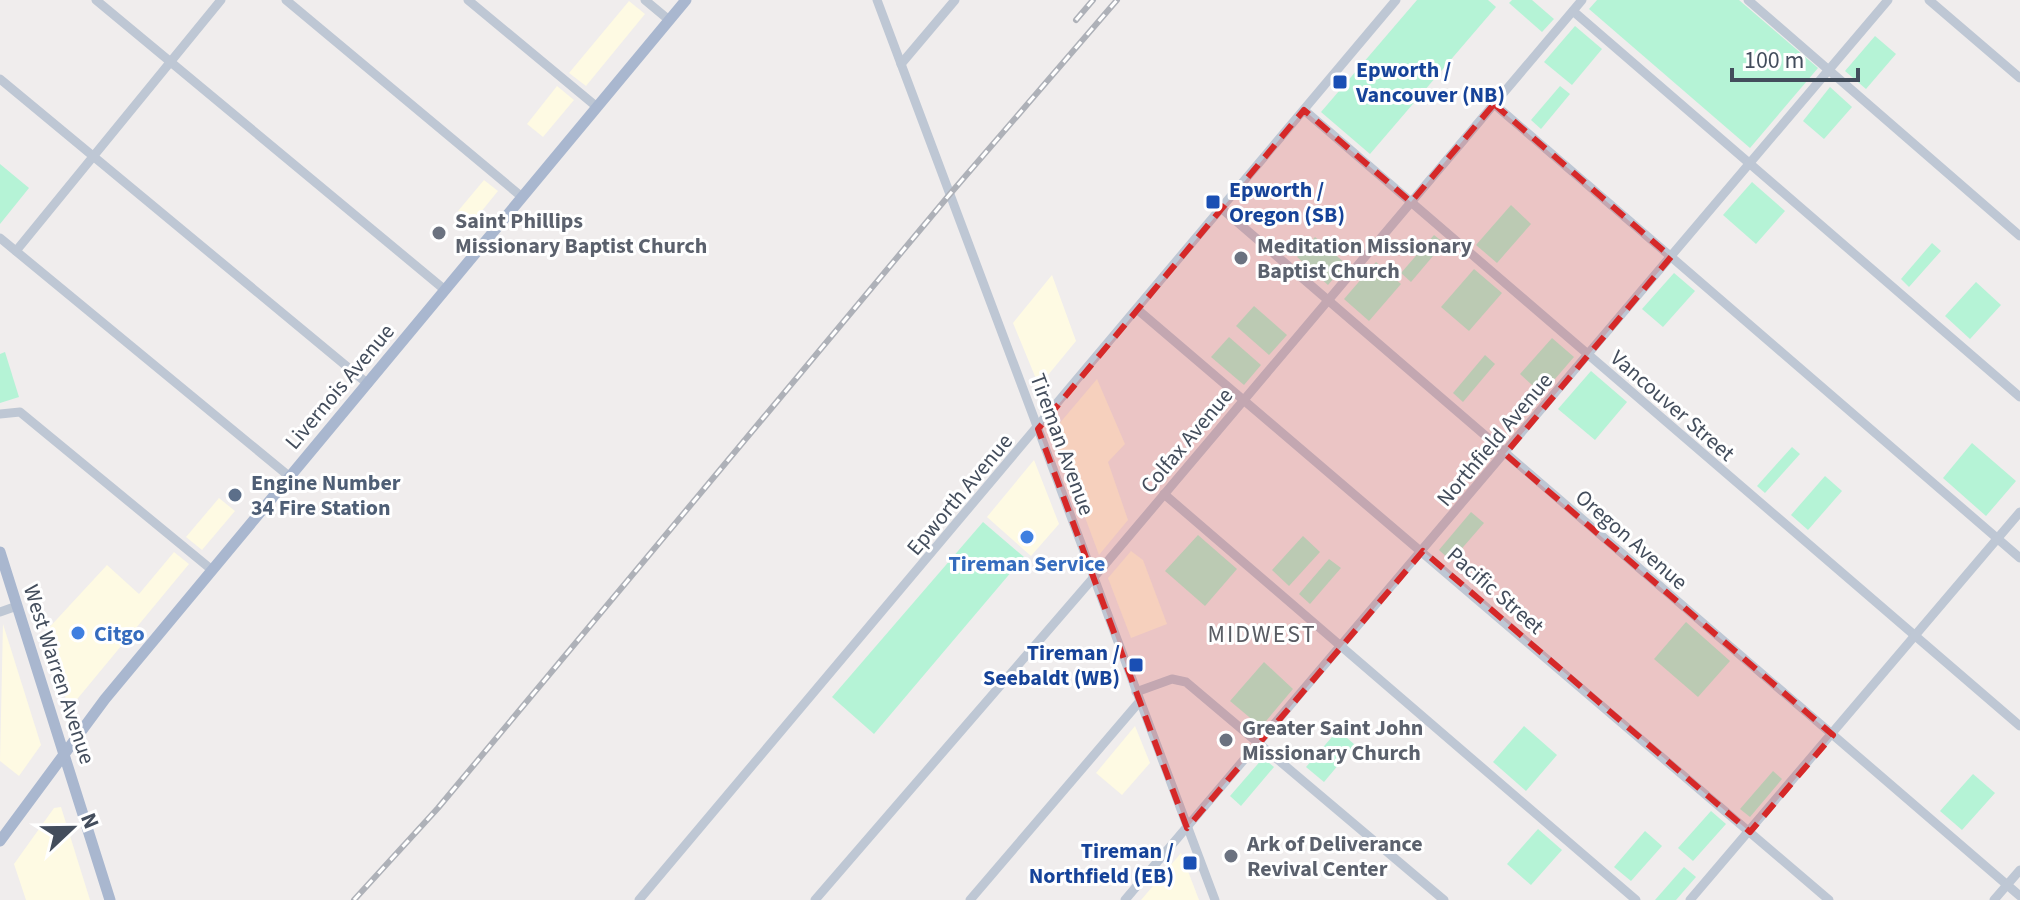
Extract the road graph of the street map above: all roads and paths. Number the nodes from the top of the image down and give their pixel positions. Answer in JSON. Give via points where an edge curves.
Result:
{"nodes":[{"id":1,"x":96,"y":0,"type":"edge"},
{"id":2,"x":221,"y":0,"type":"edge"},
{"id":3,"x":286,"y":0,"type":"edge"},
{"id":4,"x":468,"y":0,"type":"edge"},
{"id":5,"x":645,"y":0,"type":"edge"},
{"id":6,"x":686,"y":0,"type":"edge"},
{"id":7,"x":877,"y":0,"type":"edge"},
{"id":8,"x":955,"y":0,"type":"edge"},
{"id":9,"x":1396,"y":0,"type":"edge"},
{"id":10,"x":1582,"y":0,"type":"edge"},
{"id":11,"x":1748,"y":0,"type":"edge"},
{"id":12,"x":1888,"y":0,"type":"edge"},
{"id":13,"x":1929,"y":0,"type":"edge"},
{"id":14,"x":1573,"y":11,"type":"junction"},
{"id":15,"x":669,"y":20,"type":"junction"},
{"id":16,"x":170,"y":62,"type":"junction"},
{"id":17,"x":901,"y":64,"type":"junction"},
{"id":18,"x":1829,"y":70,"type":"junction"},
{"id":19,"x":2020,"y":78,"type":"edge"},
{"id":20,"x":0,"y":79,"type":"edge"},
{"id":21,"x":1494,"y":104,"type":"junction"},
{"id":22,"x":597,"y":107,"type":"junction"},
{"id":23,"x":1304,"y":110,"type":"junction"},
{"id":24,"x":92,"y":155,"type":"junction"},
{"id":25,"x":1750,"y":164,"type":"junction"},
{"id":26,"x":522,"y":197,"type":"junction"},
{"id":27,"x":1411,"y":202,"type":"junction"},
{"id":28,"x":1221,"y":208,"type":"junction"},
{"id":29,"x":2020,"y":236,"type":"edge"},
{"id":30,"x":0,"y":238,"type":"edge"},
{"id":31,"x":16,"y":251,"type":"junction"},
{"id":32,"x":1671,"y":257,"type":"junction"},
{"id":33,"x":445,"y":290,"type":"junction"},
{"id":34,"x":1328,"y":300,"type":"junction"},
{"id":35,"x":1138,"y":310,"type":"junction"},
{"id":36,"x":1588,"y":355,"type":"junction"},
{"id":37,"x":368,"y":384,"type":"junction"},
{"id":38,"x":2020,"y":397,"type":"edge"},
{"id":39,"x":1244,"y":400,"type":"junction"},
{"id":40,"x":0,"y":414,"type":"edge"},
{"id":41,"x":1038,"y":429,"type":"junction"},
{"id":42,"x":1505,"y":453,"type":"junction"},
{"id":43,"x":290,"y":477,"type":"junction"},
{"id":44,"x":1164,"y":494,"type":"junction"},
{"id":45,"x":2020,"y":512,"type":"edge"},
{"id":46,"x":1998,"y":539,"type":"junction"},
{"id":47,"x":1423,"y":551,"type":"junction"},
{"id":48,"x":0,"y":552,"type":"edge"},
{"id":49,"x":2020,"y":558,"type":"edge"},
{"id":50,"x":212,"y":570,"type":"junction"},
{"id":51,"x":1093,"y":576,"type":"junction"},
{"id":52,"x":17,"y":606,"type":"junction"},
{"id":53,"x":0,"y":612,"type":"edge"},
{"id":54,"x":1917,"y":638,"type":"junction"},
{"id":55,"x":1341,"y":647,"type":"junction"},
{"id":56,"x":1138,"y":696,"type":"junction"},
{"id":57,"x":2020,"y":726,"type":"edge"},
{"id":58,"x":1833,"y":735,"type":"junction"},
{"id":59,"x":1261,"y":742,"type":"junction"},
{"id":60,"x":64,"y":753,"type":"junction"},
{"id":61,"x":1187,"y":828,"type":"junction"},
{"id":62,"x":1750,"y":832,"type":"junction"},
{"id":63,"x":0,"y":841,"type":"edge"},
{"id":64,"x":2020,"y":870,"type":"edge"},
{"id":65,"x":2007,"y":885,"type":"junction"},
{"id":66,"x":2020,"y":896,"type":"edge"},
{"id":67,"x":110,"y":900,"type":"edge"},
{"id":68,"x":639,"y":900,"type":"edge"},
{"id":69,"x":815,"y":900,"type":"edge"},
{"id":70,"x":970,"y":900,"type":"edge"},
{"id":71,"x":1125,"y":900,"type":"edge"},
{"id":72,"x":1215,"y":900,"type":"edge"},
{"id":73,"x":1444,"y":900,"type":"edge"},
{"id":74,"x":1636,"y":900,"type":"edge"},
{"id":75,"x":1690,"y":900,"type":"edge"},
{"id":76,"x":1829,"y":900,"type":"edge"},
{"id":77,"x":1994,"y":900,"type":"edge"}],
"edges":[{"from":1,"to":16,"type":"street"},
{"from":2,"to":16,"type":"street"},
{"from":3,"to":26,"type":"street"},
{"from":4,"to":22,"type":"street"},
{"from":5,"to":15,"type":"street"},
{"from":6,"to":15,"type":"main road","name":"Livernois Avenue"},
{"from":7,"to":17,"type":"street","name":"Tireman Avenue"},
{"from":8,"to":17,"type":"street"},
{"from":9,"to":23,"type":"street","name":"Epworth Avenue"},
{"from":10,"to":14,"type":"street","name":"Colfax Avenue"},
{"from":11,"to":18,"type":"street"},
{"from":12,"to":18,"type":"street","name":"Northfield Avenue"},
{"from":13,"to":19,"type":"street"},
{"from":14,"to":21,"type":"street","name":"Colfax Avenue"},
{"from":14,"to":25,"type":"street"},
{"from":15,"to":22,"type":"main road","name":"Livernois Avenue"},
{"from":16,"to":24,"type":"street"},
{"from":16,"to":33,"type":"street"},
{"from":17,"to":41,"type":"street","name":"Tireman Avenue"},
{"from":18,"to":25,"type":"street","name":"Northfield Avenue"},
{"from":18,"to":29,"type":"street"},
{"from":20,"to":24,"type":"street"},
{"from":21,"to":27,"type":"street","name":"Colfax Avenue"},
{"from":21,"to":32,"type":"street"},
{"from":22,"to":26,"type":"main road","name":"Livernois Avenue"},
{"from":23,"to":27,"type":"street","name":"Vancouver Street"},
{"from":23,"to":28,"type":"street","name":"Epworth Avenue"},
{"from":24,"to":31,"type":"street"},
{"from":24,"to":37,"type":"street"},
{"from":25,"to":32,"type":"street","name":"Northfield Avenue"},
{"from":25,"to":38,"type":"street"},
{"from":26,"to":33,"type":"main road","name":"Livernois Avenue"},
{"from":27,"to":34,"type":"street","name":"Colfax Avenue"},
{"from":27,"to":36,"type":"street","name":"Vancouver Street"},
{"from":28,"to":34,"type":"street","name":"Oregon Avenue"},
{"from":28,"to":35,"type":"street","name":"Epworth Avenue"},
{"from":30,"to":31,"type":"street"},
{"from":31,"to":43,"type":"street"},
{"from":32,"to":36,"type":"street","name":"Northfield Avenue"},
{"from":32,"to":46,"type":"street"},
{"from":33,"to":37,"type":"main road","name":"Livernois Avenue"},
{"from":34,"to":39,"type":"street","name":"Colfax Avenue"},
{"from":34,"to":42,"type":"street","name":"Oregon Avenue"},
{"from":35,"to":39,"type":"street","name":"Pacific Street"},
{"from":35,"to":41,"type":"street","name":"Epworth Avenue"},
{"from":36,"to":42,"type":"street","name":"Northfield Avenue"},
{"from":36,"to":54,"type":"street","name":"Vancouver Street"},
{"from":37,"to":43,"type":"main road","name":"Livernois Avenue"},
{"from":39,"to":44,"type":"street","name":"Colfax Avenue"},
{"from":39,"to":47,"type":"street","name":"Pacific Street"},
{"from":40,"to":50,"type":"street","via":[[20,412]]},
{"from":41,"to":51,"type":"street","name":"Tireman Avenue"},
{"from":41,"to":68,"type":"street","name":"Epworth Avenue"},
{"from":42,"to":47,"type":"street","name":"Northfield Avenue"},
{"from":42,"to":58,"type":"street","name":"Oregon Avenue"},
{"from":43,"to":50,"type":"main road","name":"Livernois Avenue"},
{"from":44,"to":51,"type":"street","name":"Colfax Avenue"},
{"from":44,"to":55,"type":"street"},
{"from":45,"to":46,"type":"street"},
{"from":46,"to":49,"type":"street"},
{"from":46,"to":54,"type":"street"},
{"from":47,"to":55,"type":"street","name":"Northfield Avenue"},
{"from":47,"to":62,"type":"street","name":"Pacific Street"},
{"from":48,"to":52,"type":"main road","name":"West Warren Avenue"},
{"from":50,"to":60,"type":"main road","name":"Livernois Avenue"},
{"from":51,"to":56,"type":"street","name":"Tireman Avenue"},
{"from":51,"to":69,"type":"street","name":"Colfax Avenue"},
{"from":52,"to":53,"type":"street"},
{"from":52,"to":60,"type":"main road","name":"West Warren Avenue"},
{"from":54,"to":57,"type":"street","name":"Vancouver Street"},
{"from":54,"to":58,"type":"street"},
{"from":55,"to":59,"type":"street","name":"Northfield Avenue"},
{"from":55,"to":74,"type":"street"},
{"from":56,"to":59,"type":"street","via":[[1172,679],[1186,682]]},
{"from":56,"to":61,"type":"street","name":"Tireman Avenue"},
{"from":56,"to":70,"type":"street"},
{"from":58,"to":62,"type":"street"},
{"from":58,"to":65,"type":"street","name":"Oregon Avenue"},
{"from":59,"to":61,"type":"street","name":"Northfield Avenue"},
{"from":59,"to":73,"type":"street"},
{"from":60,"to":63,"type":"main road","name":"Livernois Avenue"},
{"from":60,"to":67,"type":"main road","name":"West Warren Avenue"},
{"from":61,"to":71,"type":"street","name":"Northfield Avenue"},
{"from":61,"to":72,"type":"street","name":"Tireman Avenue"},
{"from":62,"to":75,"type":"street"},
{"from":62,"to":76,"type":"street","name":"Pacific Street"},
{"from":64,"to":65,"type":"street"},
{"from":65,"to":66,"type":"street","name":"Oregon Avenue"},
{"from":65,"to":77,"type":"street"}]}
